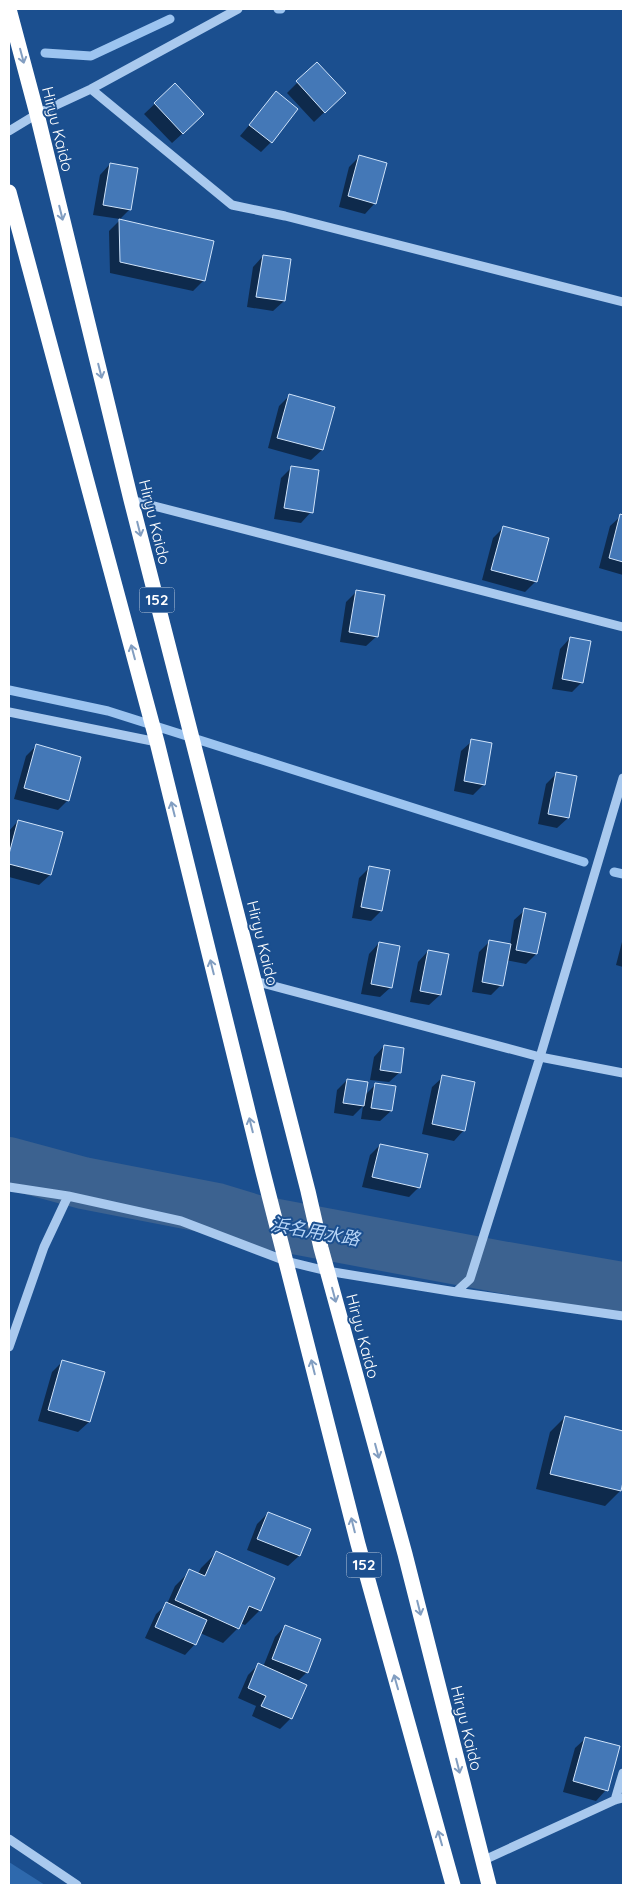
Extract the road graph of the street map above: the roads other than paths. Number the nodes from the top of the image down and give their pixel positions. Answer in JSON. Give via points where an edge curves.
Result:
{"nodes":[{"id":1,"x":9,"y":9,"type":"edge"},
{"id":2,"x":238,"y":9,"type":"edge"},
{"id":3,"x":91,"y":89,"type":"junction"},
{"id":4,"x":37,"y":114,"type":"junction"},
{"id":5,"x":9,"y":131,"type":"edge"},
{"id":6,"x":9,"y":192,"type":"edge"},
{"id":7,"x":623,"y":302,"type":"edge"},
{"id":8,"x":131,"y":500,"type":"junction"},
{"id":9,"x":623,"y":627,"type":"edge"},
{"id":10,"x":9,"y":712,"type":"edge"},
{"id":11,"x":157,"y":742,"type":"junction"},
{"id":12,"x":623,"y":778,"type":"edge"},
{"id":13,"x":255,"y":980,"type":"junction"},
{"id":14,"x":540,"y":1057,"type":"junction"},
{"id":15,"x":623,"y":1073,"type":"edge"},
{"id":16,"x":9,"y":1187,"type":"edge"},
{"id":17,"x":68,"y":1196,"type":"junction"},
{"id":18,"x":286,"y":1261,"type":"junction"},
{"id":19,"x":327,"y":1271,"type":"junction"},
{"id":20,"x":456,"y":1292,"type":"junction"},
{"id":21,"x":623,"y":1316,"type":"edge"},
{"id":22,"x":9,"y":1347,"type":"edge"},
{"id":23,"x":623,"y":1773,"type":"edge"},
{"id":24,"x":619,"y":1799,"type":"edge"},
{"id":25,"x":9,"y":1839,"type":"edge"},
{"id":26,"x":482,"y":1861,"type":"junction"},
{"id":27,"x":77,"y":1885,"type":"edge"},
{"id":28,"x":453,"y":1885,"type":"edge"},
{"id":29,"x":489,"y":1885,"type":"edge"}],
"edges":[{"from":1,"to":4,"type":"highway","name":"Hiryu Kaido","number":"152","one_way":true},
{"from":2,"to":3,"type":"street"},
{"from":3,"to":4,"type":"street"},
{"from":3,"to":7,"type":"street","via":[[232,206],[285,216]]},
{"from":4,"to":5,"type":"street"},
{"from":4,"to":8,"type":"highway","name":"Hiryu Kaido","number":"152","one_way":true},
{"from":11,"to":6,"type":"highway","number":"152","one_way":true},
{"from":8,"to":9,"type":"street"},
{"from":8,"to":13,"type":"highway","name":"Hiryu Kaido","number":"152","one_way":true},
{"from":10,"to":11,"type":"street"},
{"from":18,"to":11,"type":"highway","number":"152","one_way":true},
{"from":12,"to":14,"type":"street"},
{"from":13,"to":14,"type":"street"},
{"from":13,"to":19,"type":"highway","name":"Hiryu Kaido","number":"152"},
{"from":14,"to":15,"type":"street"},
{"from":14,"to":20,"type":"street","via":[[470,1279]]},
{"from":16,"to":17,"type":"street"},
{"from":17,"to":18,"type":"street","via":[[182,1221]]},
{"from":17,"to":22,"type":"street","via":[[44,1247]]},
{"from":18,"to":19,"type":"street"},
{"from":28,"to":18,"type":"highway","number":"152","one_way":true,"via":[[358,1544]]},
{"from":19,"to":20,"type":"street"},
{"from":19,"to":26,"type":"highway","name":"Hiryu Kaido","number":"152","one_way":true,"via":[[406,1554]]},
{"from":20,"to":21,"type":"street"},
{"from":23,"to":24,"type":"street"},
{"from":24,"to":26,"type":"street"},
{"from":25,"to":27,"type":"street"},
{"from":26,"to":29,"type":"highway","name":"Hiryu Kaido","number":"152"}]}
